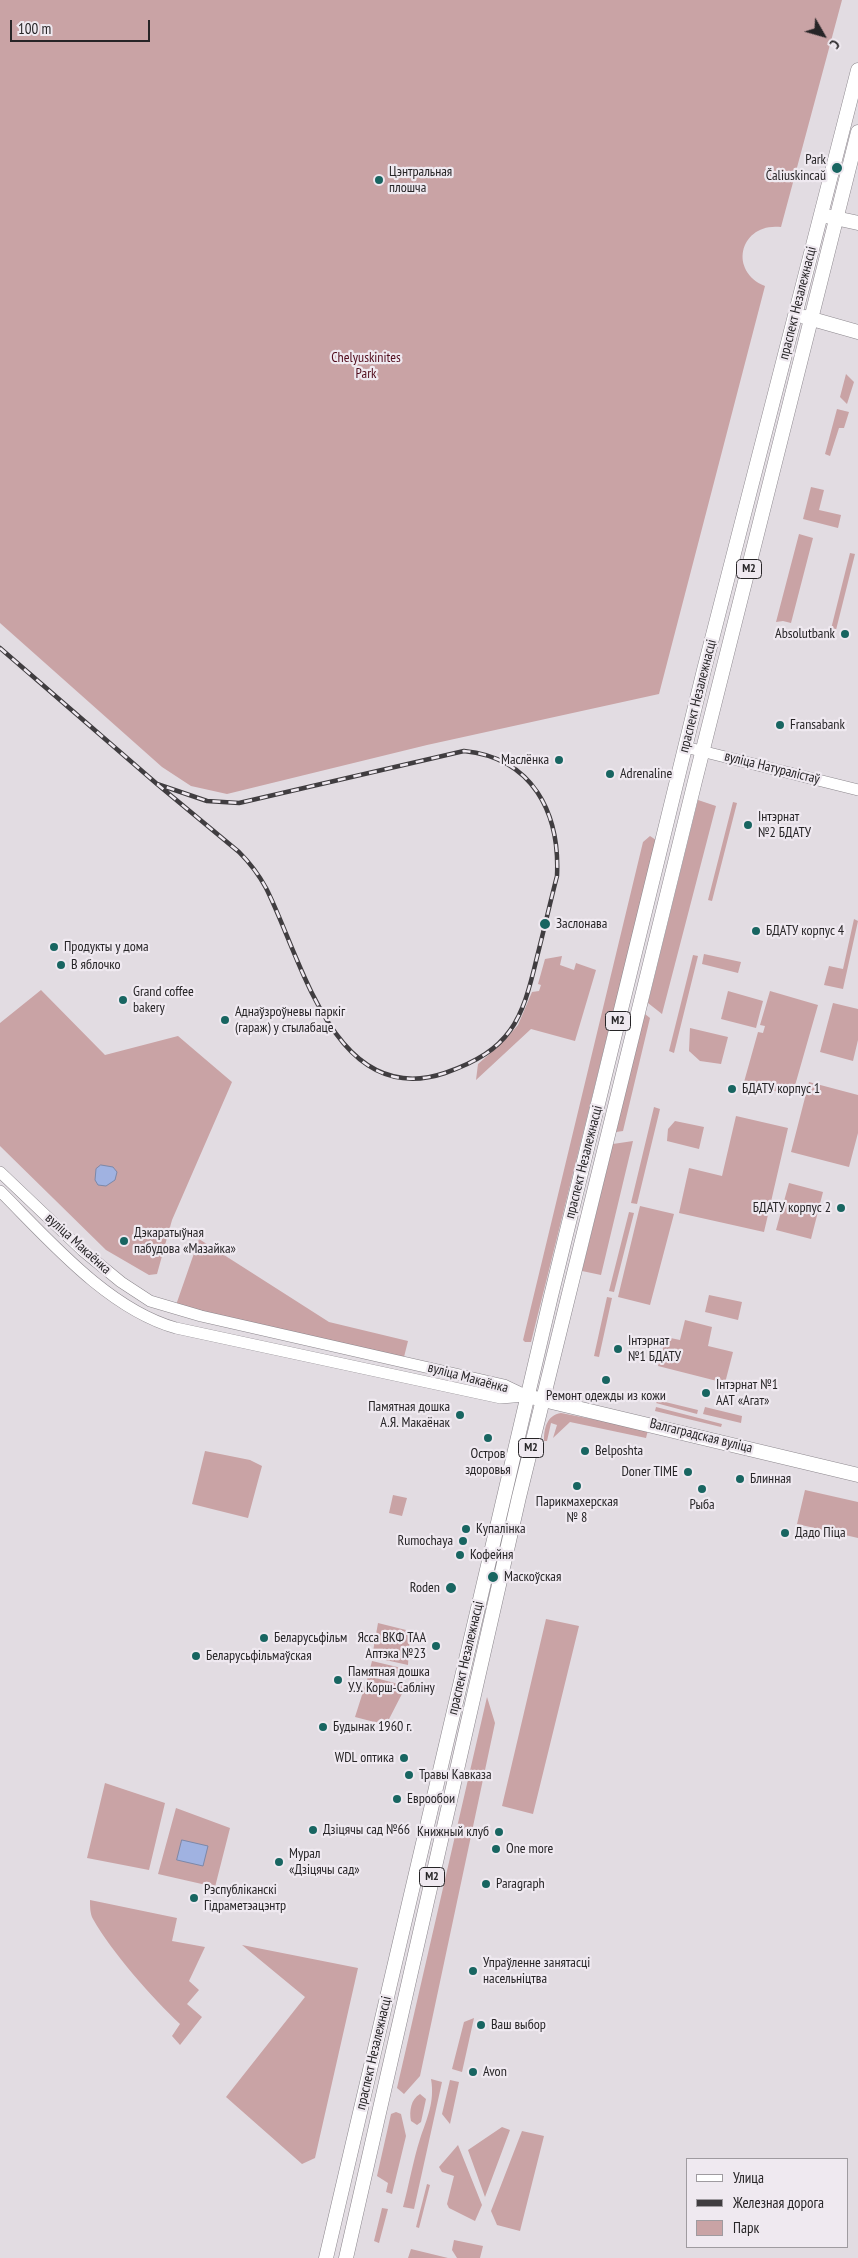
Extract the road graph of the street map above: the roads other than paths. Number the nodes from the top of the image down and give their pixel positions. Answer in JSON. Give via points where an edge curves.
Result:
{"nodes":[{"id":1,"x":858,"y":70,"type":"edge"},
{"id":2,"x":858,"y":132,"type":"edge"},
{"id":3,"x":821,"y":216,"type":"junction"},
{"id":4,"x":836,"y":217,"type":"junction"},
{"id":5,"x":858,"y":223,"type":"edge"},
{"id":6,"x":794,"y":314,"type":"junction"},
{"id":7,"x":812,"y":320,"type":"junction"},
{"id":8,"x":858,"y":332,"type":"edge"},
{"id":9,"x":685,"y":747,"type":"junction"},
{"id":10,"x":703,"y":751,"type":"junction"},
{"id":11,"x":858,"y":790,"type":"edge"},
{"id":12,"x":0,"y":1172,"type":"edge"},
{"id":13,"x":0,"y":1191,"type":"edge"},
{"id":14,"x":159,"y":1304,"type":"junction"},
{"id":15,"x":153,"y":1320,"type":"junction"},
{"id":16,"x":527,"y":1396,"type":"junction"},
{"id":17,"x":543,"y":1400,"type":"junction"},
{"id":18,"x":858,"y":1475,"type":"edge"},
{"id":19,"x":326,"y":2258,"type":"edge"},
{"id":20,"x":346,"y":2258,"type":"edge"}],
"edges":[{"from":1,"to":3,"type":"main road","name":"праспект Незалежнасці","number":"М2"},
{"from":2,"to":4,"type":"main road","name":"праспект Незалежнасці","number":"М2"},
{"from":3,"to":4,"type":"main road"},
{"from":3,"to":6,"type":"main road","name":"праспект Незалежнасці","number":"М2"},
{"from":4,"to":5,"type":"main road"},
{"from":4,"to":7,"type":"main road","name":"праспект Незалежнасці","number":"М2"},
{"from":6,"to":7,"type":"main road"},
{"from":6,"to":9,"type":"main road","name":"праспект Незалежнасці","number":"М2"},
{"from":7,"to":8,"type":"main road"},
{"from":7,"to":10,"type":"main road","name":"праспект Незалежнасці","number":"М2"},
{"from":9,"to":10,"type":"street","name":"вуліца Натуралістаў"},
{"from":9,"to":16,"type":"main road","name":"праспект Незалежнасці","number":"М2"},
{"from":10,"to":11,"type":"street","name":"вуліца Натуралістаў"},
{"from":10,"to":17,"type":"main road","name":"праспект Незалежнасці","number":"М2"},
{"from":12,"to":14,"type":"street","name":"вуліца Макаёнка","via":[[105,1269],[131,1290]]},
{"from":13,"to":15,"type":"street","name":"вуліца Макаёнка","via":[[87,1275],[134,1311]]},
{"from":14,"to":15,"type":"street"},
{"from":14,"to":16,"type":"street","name":"вуліца Макаёнка","via":[[504,1385]]},
{"from":15,"to":16,"type":"street","name":"вуліца Макаёнка","via":[[176,1328],[501,1398]]},
{"from":16,"to":17,"type":"main road","name":"Валгаградская вуліца"},
{"from":16,"to":19,"type":"main road","name":"праспект Незалежнасці","number":"М2"},
{"from":17,"to":18,"type":"main road","name":"Валгаградская вуліца"},
{"from":17,"to":20,"type":"main road","name":"праспект Незалежнасці","number":"М2"}]}
